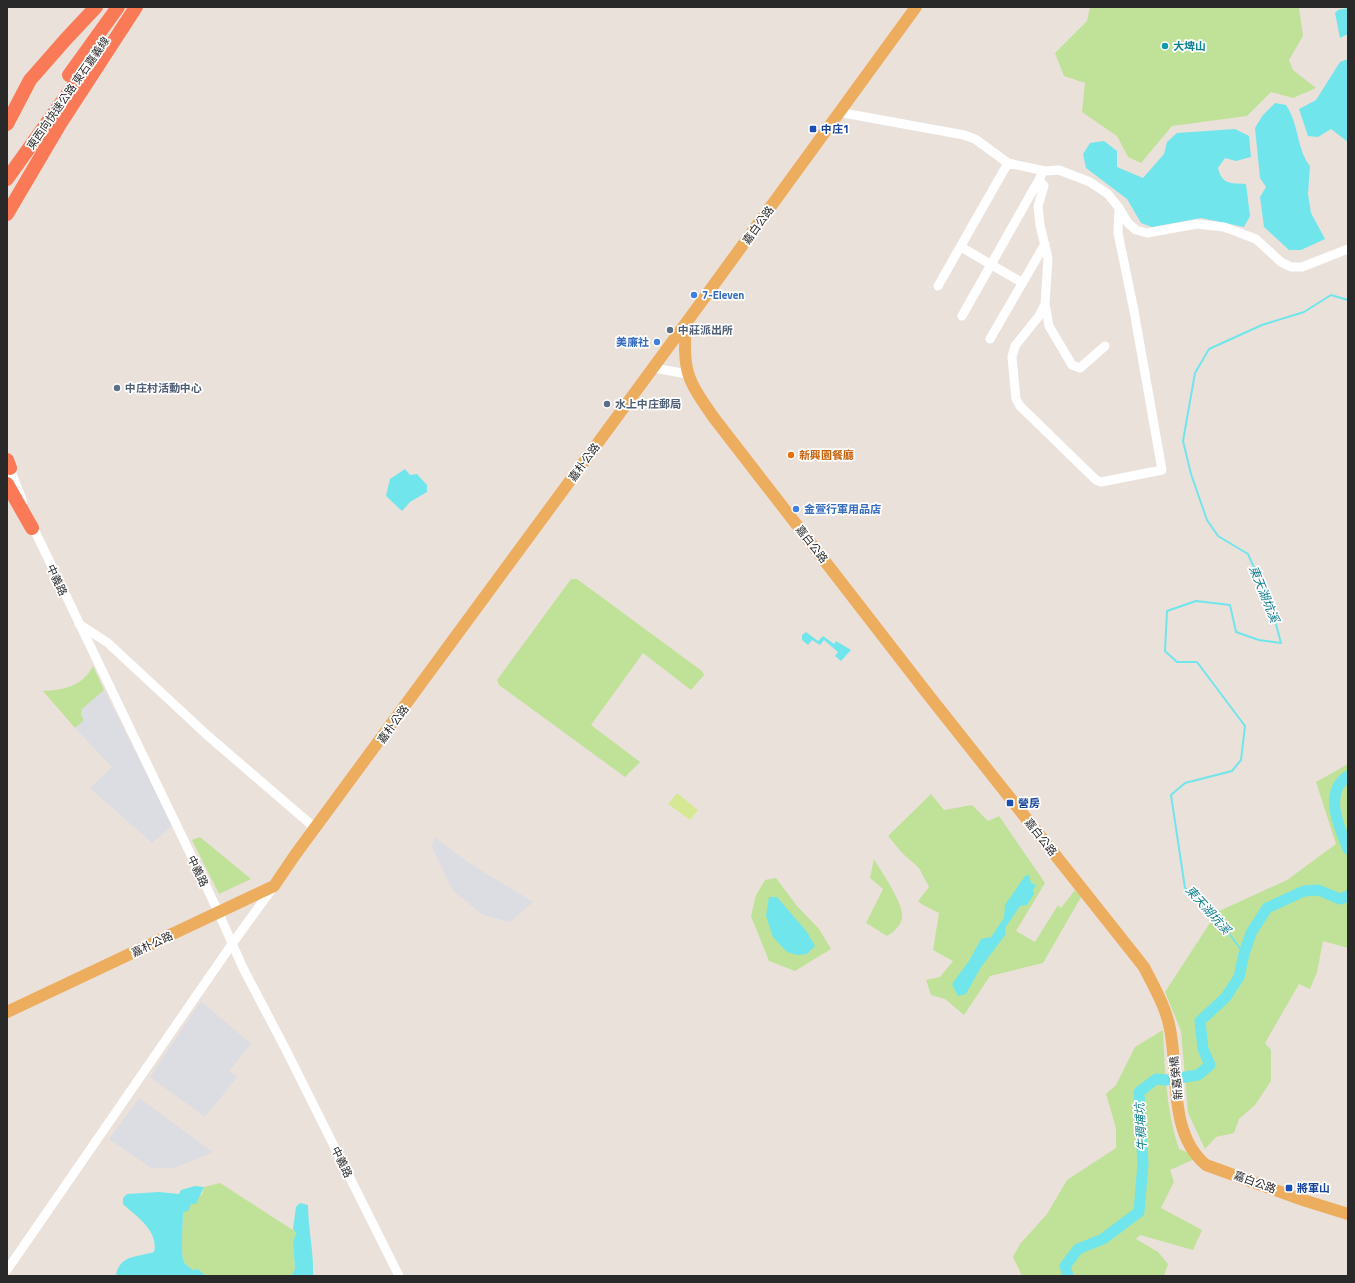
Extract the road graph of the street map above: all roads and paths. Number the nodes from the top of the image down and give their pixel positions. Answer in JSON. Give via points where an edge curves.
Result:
{"nodes":[{"id":1,"x":96,"y":7,"type":"edge"},
{"id":2,"x":118,"y":7,"type":"edge"},
{"id":3,"x":129,"y":7,"type":"edge"},
{"id":4,"x":136,"y":7,"type":"edge"},
{"id":5,"x":916,"y":7,"type":"edge"},
{"id":6,"x":30,"y":80,"type":"junction"},
{"id":7,"x":838,"y":112,"type":"junction"},
{"id":8,"x":7,"y":116,"type":"edge"},
{"id":9,"x":7,"y":124,"type":"edge"},
{"id":10,"x":7,"y":162,"type":"edge"},
{"id":11,"x":1008,"y":163,"type":"junction"},
{"id":12,"x":1045,"y":171,"type":"junction"},
{"id":13,"x":7,"y":179,"type":"edge"},
{"id":14,"x":1039,"y":180,"type":"junction"},
{"id":15,"x":1119,"y":208,"type":"junction"},
{"id":16,"x":7,"y":214,"type":"edge"},
{"id":17,"x":1044,"y":244,"type":"junction"},
{"id":18,"x":961,"y":247,"type":"junction"},
{"id":19,"x":1348,"y":249,"type":"edge"},
{"id":20,"x":992,"y":265,"type":"junction"},
{"id":21,"x":1021,"y":282,"type":"junction"},
{"id":22,"x":938,"y":286,"type":"dead end"},
{"id":23,"x":1045,"y":304,"type":"junction"},
{"id":24,"x":962,"y":316,"type":"dead end"},
{"id":25,"x":686,"y":323,"type":"junction"},
{"id":26,"x":990,"y":339,"type":"dead end"},
{"id":27,"x":1106,"y":346,"type":"dead end"},
{"id":28,"x":654,"y":368,"type":"junction"},
{"id":29,"x":687,"y":374,"type":"junction"},
{"id":30,"x":8,"y":463,"type":"edge"},
{"id":31,"x":7,"y":484,"type":"edge"},
{"id":32,"x":32,"y":528,"type":"junction"},
{"id":33,"x":78,"y":623,"type":"junction"},
{"id":34,"x":315,"y":828,"type":"junction"},
{"id":35,"x":274,"y":886,"type":"junction"},
{"id":36,"x":219,"y":913,"type":"junction"},
{"id":37,"x":232,"y":944,"type":"junction"},
{"id":38,"x":7,"y":1012,"type":"edge"},
{"id":39,"x":1170,"y":1029,"type":"joint"},
{"id":40,"x":1181,"y":1126,"type":"joint"},
{"id":41,"x":1348,"y":1214,"type":"edge"},
{"id":42,"x":7,"y":1270,"type":"edge"},
{"id":43,"x":399,"y":1276,"type":"edge"}],
"edges":[{"from":1,"to":6,"type":"highway"},
{"from":2,"to":10,"type":"highway","name":"東西向快速公路 東石嘉義線"},
{"from":3,"to":13,"type":"highway","name":"東西向快速公路 東石嘉義線"},
{"from":4,"to":16,"type":"highway","via":[[60,124]]},
{"from":5,"to":7,"type":"main road","name":"嘉白公路"},
{"from":6,"to":8,"type":"highway"},
{"from":6,"to":9,"type":"highway"},
{"from":7,"to":11,"type":"street","via":[[964,135],[975,139]]},
{"from":7,"to":25,"type":"main road","name":"嘉白公路"},
{"from":11,"to":12,"type":"street"},
{"from":11,"to":18,"type":"street"},
{"from":12,"to":14,"type":"street"},
{"from":12,"to":15,"type":"street","via":[[1059,170],[1090,182],[1108,194]]},
{"from":14,"to":17,"type":"street","via":[[1044,186],[1038,206]]},
{"from":14,"to":20,"type":"street"},
{"from":15,"to":19,"type":"street","via":[[1128,223],[1136,230],[1147,233],[1197,224],[1240,232],[1256,239],[1291,268],[1302,267]]},
{"from":15,"to":23,"type":"street","via":[[1118,233],[1162,470],[1101,482],[1096,480],[1020,406],[1016,399],[1012,357],[1015,346],[1039,316]]},
{"from":17,"to":21,"type":"street"},
{"from":17,"to":23,"type":"street","via":[[1048,258]]},
{"from":18,"to":20,"type":"street"},
{"from":18,"to":22,"type":"street"},
{"from":20,"to":21,"type":"street"},
{"from":20,"to":24,"type":"street"},
{"from":21,"to":26,"type":"street"},
{"from":23,"to":27,"type":"street","via":[[1049,326],[1072,365],[1080,368]]},
{"from":25,"to":28,"type":"main road","name":"嘉朴公路"},
{"from":25,"to":29,"type":"main road","name":"嘉白公路"},
{"from":28,"to":29,"type":"street"},
{"from":28,"to":34,"type":"main road","name":"嘉朴公路"},
{"from":29,"to":39,"type":"main road","name":"嘉白公路","via":[[695,391],[714,418],[930,698],[1144,967],[1164,1008]]},
{"from":30,"to":32,"type":"street","name":"中義路"},
{"from":31,"to":32,"type":"highway"},
{"from":32,"to":33,"type":"street","name":"中義路"},
{"from":33,"to":34,"type":"street","via":[[108,643],[207,735]]},
{"from":33,"to":36,"type":"street","name":"中義路"},
{"from":34,"to":35,"type":"main road","name":"嘉朴公路"},
{"from":35,"to":36,"type":"main road","name":"嘉朴公路"},
{"from":35,"to":37,"type":"street"},
{"from":36,"to":37,"type":"street","name":"中義路"},
{"from":36,"to":38,"type":"main road","name":"嘉朴公路"},
{"from":37,"to":42,"type":"street"},
{"from":37,"to":43,"type":"street","name":"中義路"},
{"from":39,"to":40,"type":"main road","name":"新嘉榮橋"},
{"from":40,"to":41,"type":"main road","name":"嘉白公路","via":[[1196,1156],[1206,1165]]}]}
